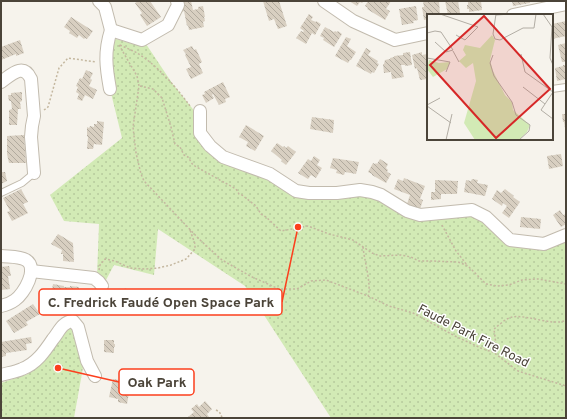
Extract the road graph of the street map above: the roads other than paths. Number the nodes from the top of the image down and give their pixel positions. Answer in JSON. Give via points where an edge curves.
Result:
{"nodes":[{"id":1,"x":100,"y":1,"type":"edge"},
{"id":2,"x":177,"y":1,"type":"edge"},
{"id":3,"x":324,"y":1,"type":"edge"},
{"id":4,"x":566,"y":4,"type":"edge"},
{"id":5,"x":518,"y":14,"type":"edge"},
{"id":6,"x":111,"y":30,"type":"junction"},
{"id":7,"x":427,"y":33,"type":"edge"},
{"id":8,"x":1,"y":82,"type":"edge"},
{"id":9,"x":566,"y":86,"type":"edge"},
{"id":10,"x":110,"y":89,"type":"dead end"},
{"id":11,"x":553,"y":89,"type":"edge"},
{"id":12,"x":200,"y":114,"type":"road end"},
{"id":13,"x":34,"y":173,"type":"joint"},
{"id":14,"x":1,"y":193,"type":"edge"},
{"id":15,"x":566,"y":235,"type":"edge"},
{"id":16,"x":1,"y":256,"type":"edge"},
{"id":17,"x":31,"y":271,"type":"junction"},
{"id":18,"x":102,"y":286,"type":"dead end"},
{"id":19,"x":1,"y":306,"type":"edge"},
{"id":20,"x":1,"y":375,"type":"edge"},
{"id":21,"x":95,"y":376,"type":"dead end"}],
"edges":[{"from":1,"to":6,"type":"street"},
{"from":2,"to":6,"type":"street","via":[[178,5],[168,25],[142,40]]},
{"from":3,"to":7,"type":"street","via":[[353,21],[395,40]]},
{"from":4,"to":5,"type":"street"},
{"from":6,"to":10,"type":"street","via":[[106,53]]},
{"from":8,"to":13,"type":"street","via":[[19,70],[31,79]]},
{"from":9,"to":11,"type":"lane"},
{"from":12,"to":15,"type":"street","via":[[200,133],[223,157],[270,174],[296,191],[372,192],[407,211],[420,215],[472,210],[486,217],[510,240],[544,244]]},
{"from":13,"to":14,"type":"lane","via":[[22,183]]},
{"from":16,"to":17,"type":"street","via":[[26,260]]},
{"from":17,"to":18,"type":"street","via":[[94,278]]},
{"from":17,"to":19,"type":"street","via":[[26,288],[15,300]]},
{"from":20,"to":21,"type":"street","via":[[21,370],[34,362],[62,326],[73,321],[78,327],[87,361]]}]}
